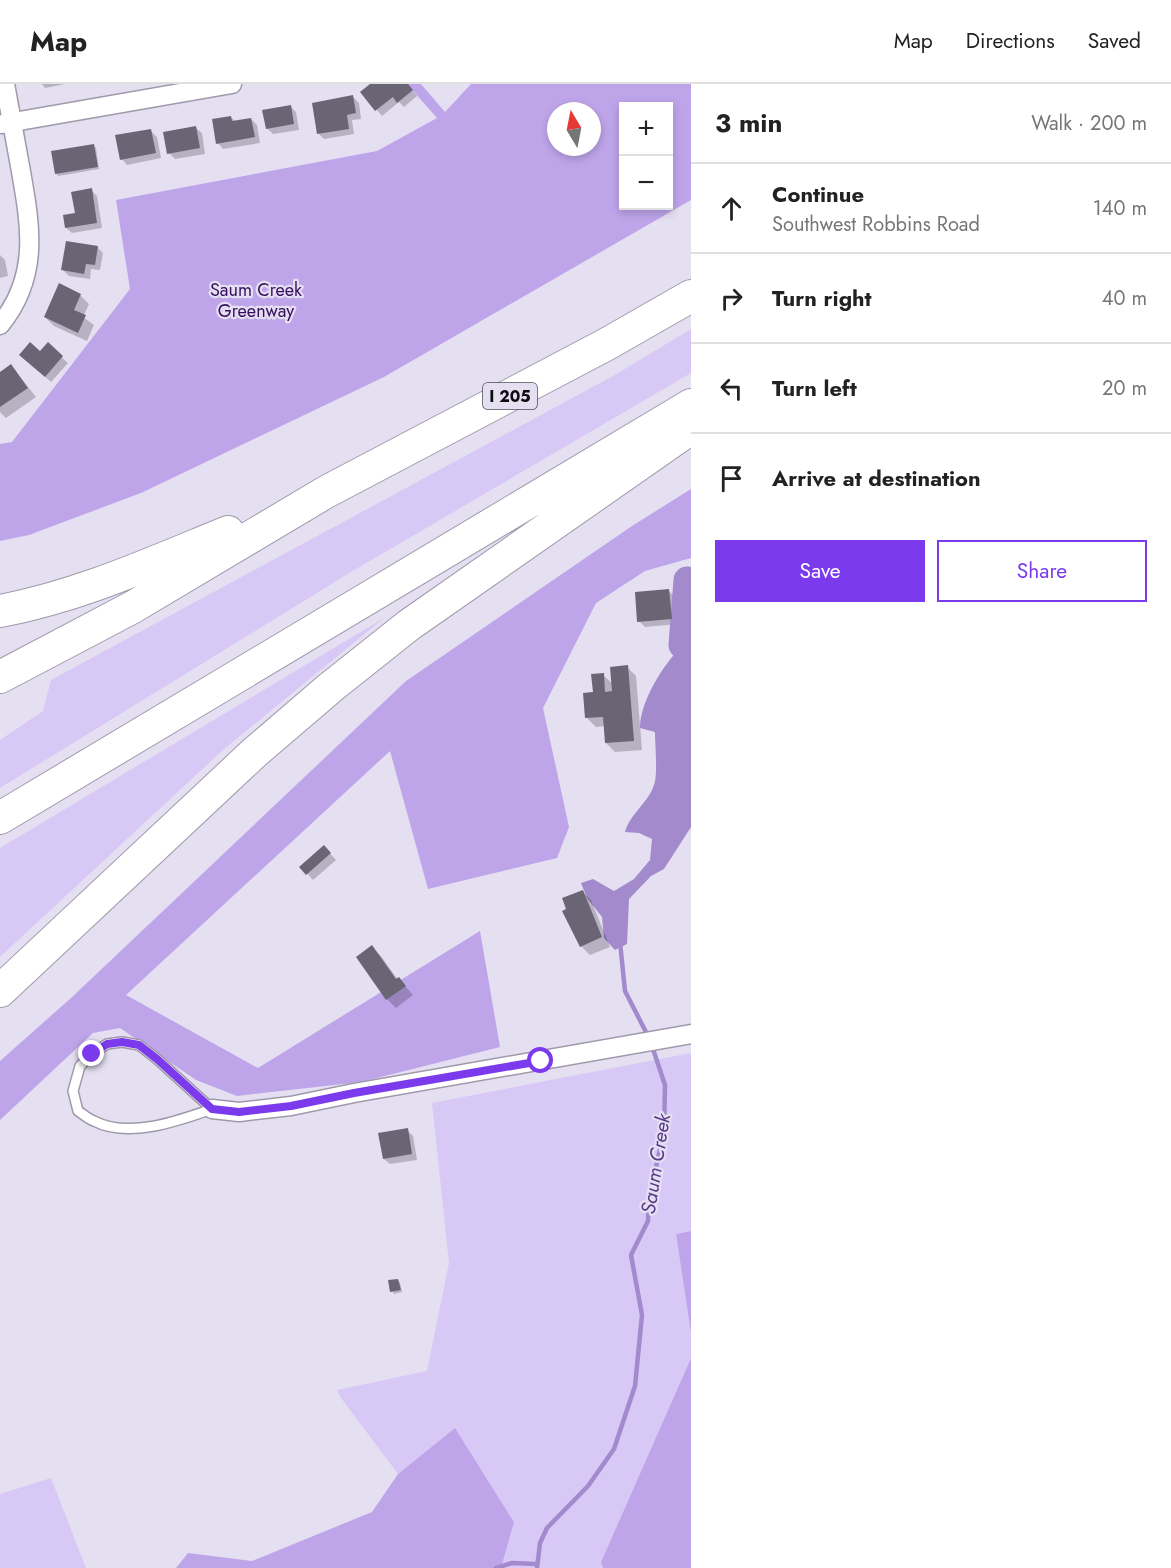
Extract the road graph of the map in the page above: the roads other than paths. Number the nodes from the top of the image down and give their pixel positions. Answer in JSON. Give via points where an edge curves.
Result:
{"nodes":[{"id":1,"x":5,"y":84,"type":"edge"},
{"id":2,"x":232,"y":84,"type":"edge"},
{"id":3,"x":6,"y":124,"type":"edge"},
{"id":4,"x":691,"y":296,"type":"edge"},
{"id":5,"x":0,"y":325,"type":"edge"},
{"id":6,"x":691,"y":405,"type":"edge"},
{"id":7,"x":691,"y":428,"type":"edge"},
{"id":8,"x":326,"y":492,"type":"junction"},
{"id":9,"x":0,"y":611,"type":"edge"},
{"id":10,"x":5,"y":670,"type":"edge"},
{"id":11,"x":0,"y":818,"type":"edge"},
{"id":12,"x":0,"y":991,"type":"edge"},
{"id":13,"x":688,"y":1035,"type":"edge"},
{"id":14,"x":212,"y":1109,"type":"junction"}],
"edges":[{"from":1,"to":3,"type":"street"},
{"from":2,"to":3,"type":"street"},
{"from":3,"to":5,"type":"street","via":[[30,220],[31,243],[21,288]]},
{"from":4,"to":8,"type":"highway","number":"I 205"},
{"from":6,"to":11,"type":"highway"},
{"from":7,"to":12,"type":"highway","via":[[409,625],[331,687],[254,753]]},
{"from":8,"to":9,"type":"highway","via":[[120,576]]},
{"from":8,"to":10,"type":"highway","via":[[133,607]]},
{"from":13,"to":14,"type":"street","via":[[291,1106],[239,1112]]},
{"from":14,"to":14,"type":"lane","via":[[139,1045],[122,1042],[107,1044],[92,1054],[80,1066],[73,1091],[78,1111],[95,1122],[124,1128],[174,1122]]}]}
